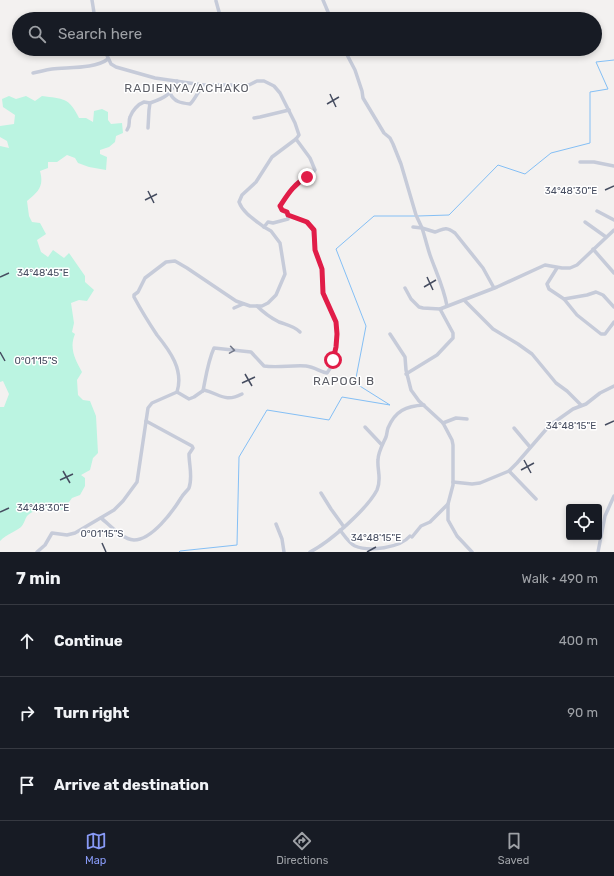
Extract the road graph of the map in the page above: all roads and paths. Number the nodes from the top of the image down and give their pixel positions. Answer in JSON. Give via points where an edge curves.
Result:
{"nodes":[{"id":1,"x":92,"y":0,"type":"edge"},
{"id":2,"x":323,"y":0,"type":"edge"},
{"id":3,"x":216,"y":1,"type":"edge"},
{"id":4,"x":94,"y":12,"type":"edge"},
{"id":5,"x":219,"y":12,"type":"edge"},
{"id":6,"x":328,"y":12,"type":"edge"},
{"id":7,"x":107,"y":56,"type":"edge"},
{"id":8,"x":348,"y":56,"type":"edge"},
{"id":9,"x":108,"y":59,"type":"junction"},
{"id":10,"x":33,"y":73,"type":"dead end"},
{"id":11,"x":177,"y":81,"type":"junction"},
{"id":12,"x":203,"y":85,"type":"junction"},
{"id":13,"x":170,"y":93,"type":"junction"},
{"id":14,"x":150,"y":103,"type":"junction"},
{"id":15,"x":289,"y":110,"type":"junction"},
{"id":16,"x":254,"y":118,"type":"dead end"},
{"id":17,"x":148,"y":128,"type":"dead end"},
{"id":18,"x":127,"y":130,"type":"dead end"},
{"id":19,"x":296,"y":139,"type":"junction"},
{"id":20,"x":580,"y":162,"type":"dead end"},
{"id":21,"x":614,"y":166,"type":"edge"},
{"id":22,"x":597,"y":211,"type":"dead end"},
{"id":23,"x":288,"y":215,"type":"junction"},
{"id":24,"x":614,"y":220,"type":"edge"},
{"id":25,"x":586,"y":222,"type":"dead end"},
{"id":26,"x":264,"y":227,"type":"junction"},
{"id":27,"x":413,"y":227,"type":"dead end"},
{"id":28,"x":422,"y":228,"type":"junction"},
{"id":29,"x":614,"y":230,"type":"edge"},
{"id":30,"x":606,"y":237,"type":"junction"},
{"id":31,"x":592,"y":249,"type":"junction"},
{"id":32,"x":558,"y":268,"type":"junction"},
{"id":33,"x":614,"y":273,"type":"edge"},
{"id":34,"x":405,"y":288,"type":"dead end"},
{"id":35,"x":494,"y":288,"type":"junction"},
{"id":36,"x":564,"y":299,"type":"junction"},
{"id":37,"x":464,"y":300,"type":"junction"},
{"id":38,"x":243,"y":304,"type":"junction"},
{"id":39,"x":257,"y":306,"type":"junction"},
{"id":40,"x":447,"y":306,"type":"junction"},
{"id":41,"x":614,"y":307,"type":"edge"},
{"id":42,"x":234,"y":308,"type":"dead end"},
{"id":43,"x":440,"y":309,"type":"junction"},
{"id":44,"x":614,"y":322,"type":"edge"},
{"id":45,"x":300,"y":332,"type":"dead end"},
{"id":46,"x":390,"y":334,"type":"dead end"},
{"id":47,"x":406,"y":374,"type":"junction"},
{"id":48,"x":614,"y":386,"type":"edge"},
{"id":49,"x":203,"y":391,"type":"junction"},
{"id":50,"x":177,"y":392,"type":"junction"},
{"id":51,"x":242,"y":394,"type":"dead end"},
{"id":52,"x":424,"y":405,"type":"junction"},
{"id":53,"x":581,"y":405,"type":"junction"},
{"id":54,"x":467,"y":419,"type":"dead end"},
{"id":55,"x":146,"y":421,"type":"junction"},
{"id":56,"x":443,"y":423,"type":"junction"},
{"id":57,"x":366,"y":427,"type":"dead end"},
{"id":58,"x":514,"y":428,"type":"dead end"},
{"id":59,"x":381,"y":444,"type":"junction"},
{"id":60,"x":530,"y":447,"type":"junction"},
{"id":61,"x":509,"y":471,"type":"junction"},
{"id":62,"x":453,"y":482,"type":"junction"},
{"id":63,"x":321,"y":493,"type":"dead end"},
{"id":64,"x":614,"y":496,"type":"edge"},
{"id":65,"x":536,"y":499,"type":"dead end"},
{"id":66,"x":448,"y":504,"type":"junction"},
{"id":67,"x":101,"y":518,"type":"junction"},
{"id":68,"x":276,"y":524,"type":"dead end"},
{"id":69,"x":344,"y":527,"type":"junction"},
{"id":70,"x":340,"y":530,"type":"junction"},
{"id":71,"x":37,"y":552,"type":"edge"},
{"id":72,"x":284,"y":552,"type":"edge"},
{"id":73,"x":310,"y":552,"type":"edge"},
{"id":74,"x":472,"y":552,"type":"edge"},
{"id":75,"x":598,"y":552,"type":"edge"}],
"edges":[{"from":1,"to":4,"type":"street"},
{"from":2,"to":6,"type":"street"},
{"from":3,"to":5,"type":"street"},
{"from":7,"to":9,"type":"street"},
{"from":8,"to":28,"type":"street","via":[[355,70],[363,98],[384,133],[394,144]]},
{"from":9,"to":10,"type":"street","via":[[103,63]]},
{"from":9,"to":11,"type":"street","via":[[116,67]]},
{"from":11,"to":12,"type":"street"},
{"from":11,"to":13,"type":"street"},
{"from":12,"to":13,"type":"street","via":[[190,104],[178,102]]},
{"from":12,"to":15,"type":"street","via":[[249,85],[264,81],[277,89]]},
{"from":13,"to":14,"type":"street"},
{"from":14,"to":17,"type":"street"},
{"from":14,"to":18,"type":"street","via":[[138,105],[130,117],[130,126]]},
{"from":15,"to":16,"type":"street"},
{"from":15,"to":19,"type":"street","via":[[299,135]]},
{"from":19,"to":23,"type":"street","via":[[310,158],[315,170],[290,190],[280,206]]},
{"from":19,"to":26,"type":"street","via":[[272,157],[239,202],[249,215]]},
{"from":20,"to":21,"type":"street"},
{"from":22,"to":24,"type":"street"},
{"from":23,"to":26,"type":"street","via":[[287,220],[268,222]]},
{"from":49,"to":23,"type":"street","one_way":true,"via":[[209,358],[217,347],[251,352],[264,366],[272,368],[308,366],[327,373],[331,367],[336,347],[336,322],[323,293],[322,269],[315,250],[314,230],[307,222]]},
{"from":25,"to":30,"type":"street"},
{"from":26,"to":39,"type":"street","via":[[271,231],[280,243],[285,274],[272,300]]},
{"from":27,"to":28,"type":"street"},
{"from":28,"to":35,"type":"street","via":[[435,232],[442,228],[455,233],[483,268]]},
{"from":28,"to":40,"type":"street"},
{"from":29,"to":30,"type":"street"},
{"from":30,"to":31,"type":"street"},
{"from":31,"to":32,"type":"street","via":[[570,268]]},
{"from":31,"to":33,"type":"street"},
{"from":32,"to":35,"type":"street","via":[[545,265]]},
{"from":32,"to":36,"type":"street","via":[[547,286]]},
{"from":34,"to":43,"type":"street","via":[[419,307]]},
{"from":35,"to":37,"type":"street"},
{"from":36,"to":41,"type":"street","via":[[596,292],[603,295]]},
{"from":36,"to":44,"type":"street","via":[[577,315],[601,334],[605,334]]},
{"from":37,"to":40,"type":"street"},
{"from":37,"to":53,"type":"street","via":[[493,329],[532,354],[556,383]]},
{"from":38,"to":39,"type":"street"},
{"from":38,"to":42,"type":"street"},
{"from":38,"to":50,"type":"street","via":[[175,261],[166,262],[146,278],[134,297],[176,365]]},
{"from":39,"to":45,"type":"street","via":[[278,322]]},
{"from":40,"to":43,"type":"street"},
{"from":43,"to":47,"type":"street","via":[[453,333],[453,338],[437,355]]},
{"from":46,"to":47,"type":"street","via":[[405,357]]},
{"from":47,"to":52,"type":"street","via":[[411,390]]},
{"from":48,"to":53,"type":"street"},
{"from":49,"to":50,"type":"street","via":[[189,399]]},
{"from":49,"to":51,"type":"street","via":[[212,392],[222,398]]},
{"from":50,"to":55,"type":"street","via":[[150,405]]},
{"from":52,"to":56,"type":"street"},
{"from":52,"to":59,"type":"street","via":[[415,405],[399,412]]},
{"from":53,"to":60,"type":"street","via":[[549,426]]},
{"from":54,"to":56,"type":"street","via":[[456,418]]},
{"from":55,"to":67,"type":"street","via":[[137,482],[123,501]]},
{"from":55,"to":67,"type":"street","via":[[192,446],[188,454],[191,473],[189,488],[162,523],[153,532],[140,538],[126,536]]},
{"from":56,"to":62,"type":"street","via":[[452,440]]},
{"from":57,"to":59,"type":"street"},
{"from":58,"to":60,"type":"street"},
{"from":59,"to":69,"type":"street","via":[[377,489],[371,500]]},
{"from":60,"to":61,"type":"street"},
{"from":61,"to":62,"type":"street","via":[[480,483]]},
{"from":61,"to":65,"type":"street"},
{"from":62,"to":66,"type":"street"},
{"from":63,"to":69,"type":"street"},
{"from":64,"to":75,"type":"street","via":[[605,516]]},
{"from":66,"to":70,"type":"street","via":[[430,522],[421,526],[399,545],[362,550],[354,546]]},
{"from":66,"to":74,"type":"street","via":[[451,528]]},
{"from":67,"to":71,"type":"street","via":[[75,533],[52,533]]},
{"from":68,"to":72,"type":"street"},
{"from":69,"to":70,"type":"street"},
{"from":70,"to":73,"type":"street"}]}
